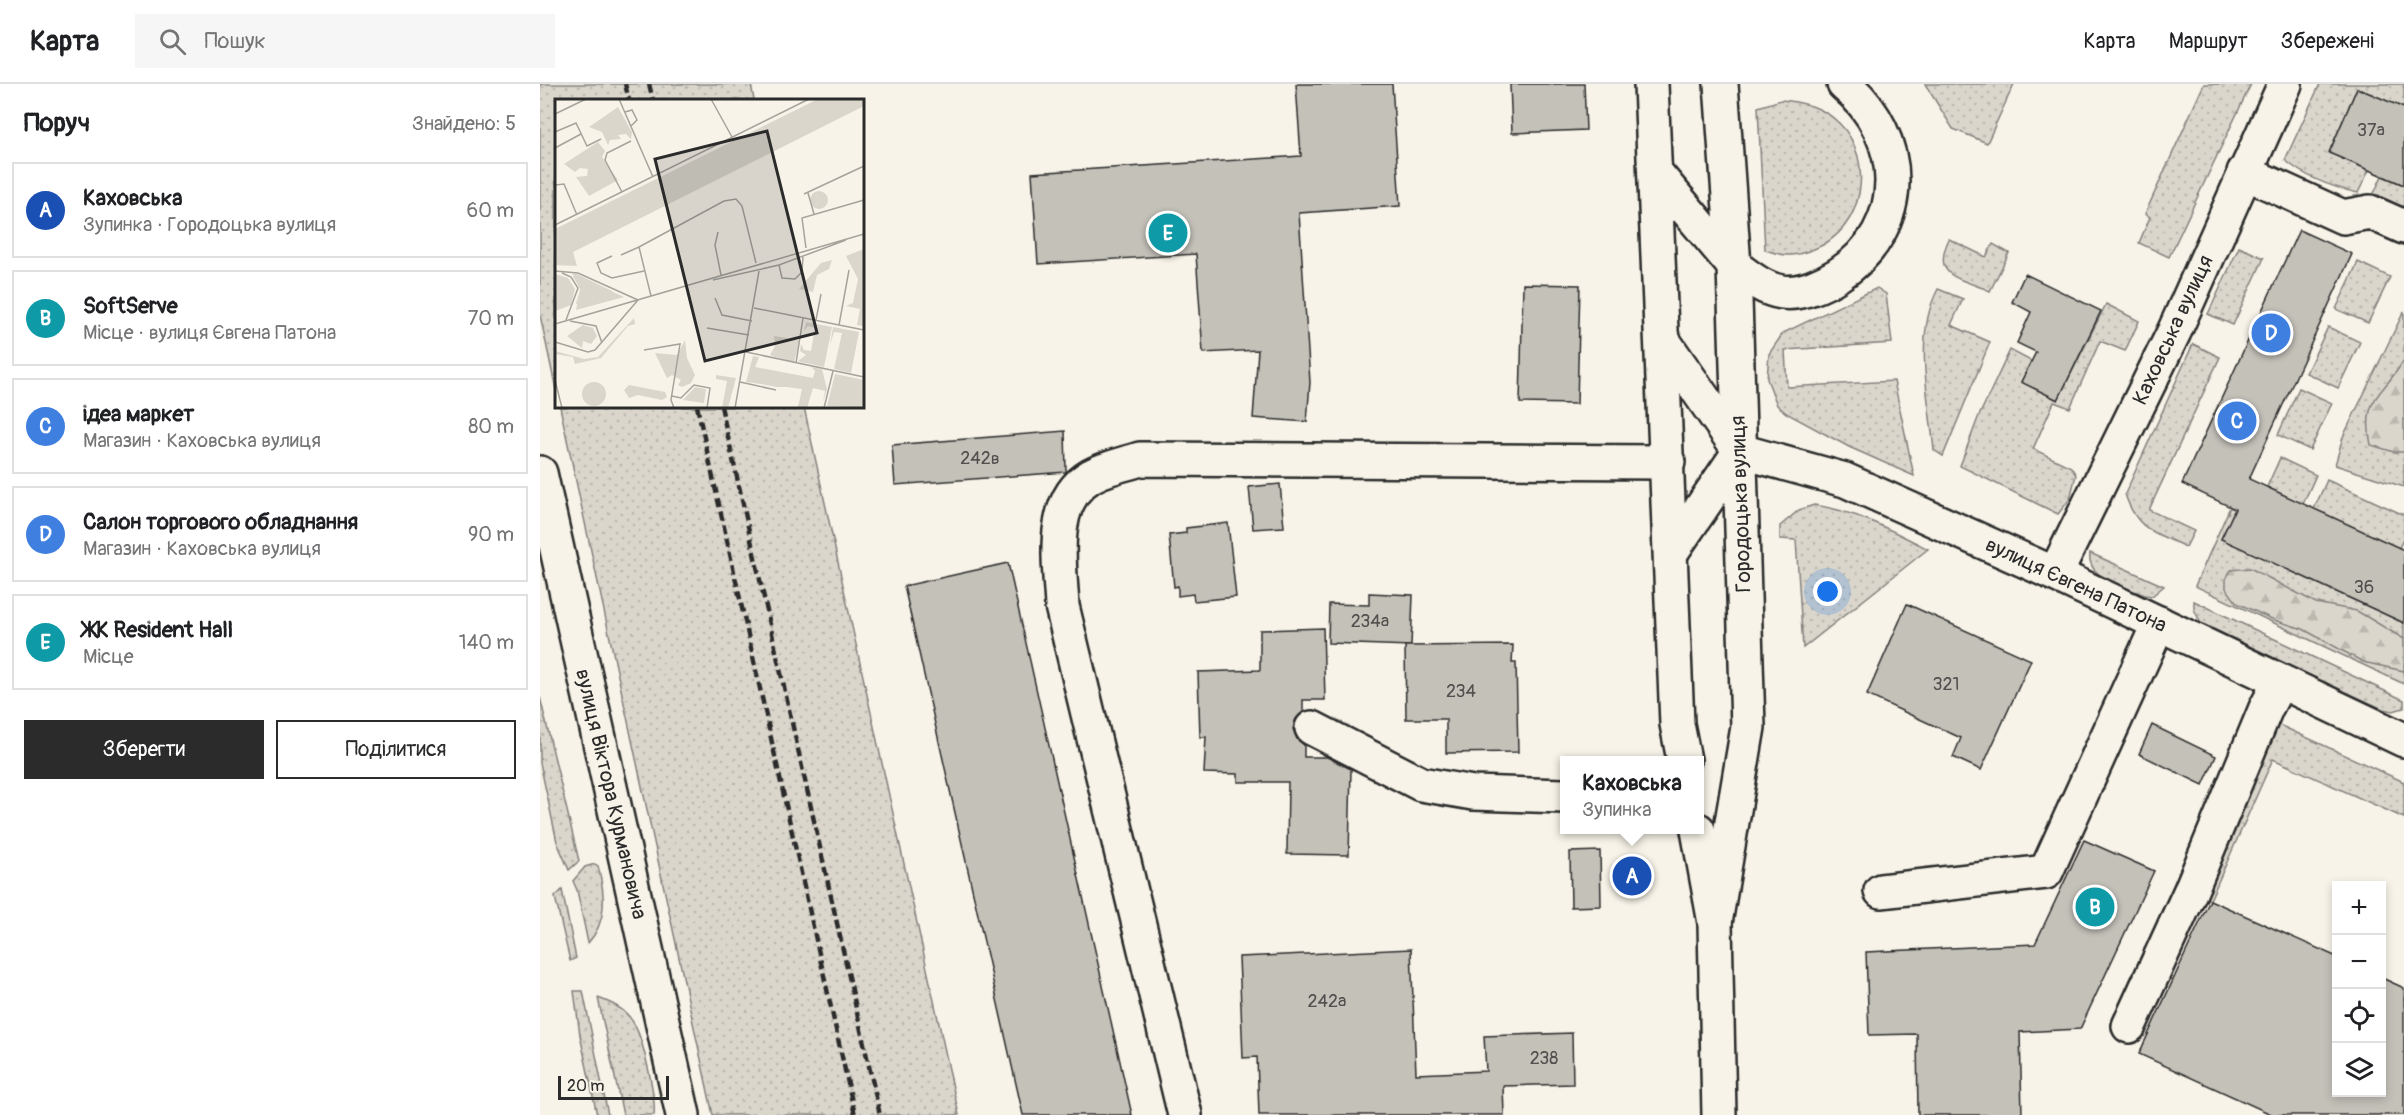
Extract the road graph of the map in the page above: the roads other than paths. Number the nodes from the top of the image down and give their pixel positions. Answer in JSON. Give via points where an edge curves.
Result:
{"nodes":[{"id":1,"x":1651,"y":84,"type":"edge"},
{"id":2,"x":1721,"y":84,"type":"edge"},
{"id":3,"x":1844,"y":84,"type":"edge"},
{"id":4,"x":2285,"y":84,"type":"edge"},
{"id":5,"x":1654,"y":172,"type":"junction"},
{"id":6,"x":2244,"y":172,"type":"junction"},
{"id":7,"x":2404,"y":226,"type":"edge"},
{"id":8,"x":1734,"y":266,"type":"junction"},
{"id":9,"x":1662,"y":338,"type":"junction"},
{"id":10,"x":1740,"y":451,"type":"junction"},
{"id":11,"x":1668,"y":462,"type":"junction"},
{"id":12,"x":540,"y":473,"type":"edge"},
{"id":13,"x":1672,"y":551,"type":"junction"},
{"id":14,"x":2055,"y":574,"type":"junction"},
{"id":15,"x":2159,"y":623,"type":"junction"},
{"id":16,"x":2280,"y":682,"type":"junction"},
{"id":17,"x":1312,"y":728,"type":"dead end"},
{"id":18,"x":2404,"y":740,"type":"edge"},
{"id":19,"x":1683,"y":756,"type":"edge"},
{"id":20,"x":1560,"y":796,"type":"edge"},
{"id":21,"x":1699,"y":834,"type":"edge"},
{"id":22,"x":1881,"y":891,"type":"dead end"},
{"id":23,"x":1715,"y":922,"type":"junction"},
{"id":24,"x":2129,"y":1026,"type":"dead end"},
{"id":25,"x":683,"y":1115,"type":"edge"},
{"id":26,"x":1185,"y":1115,"type":"edge"},
{"id":27,"x":1719,"y":1115,"type":"edge"}],
"edges":[{"from":1,"to":5,"type":"main road"},
{"from":2,"to":8,"type":"main road","name":"Городоцька вулиця"},
{"from":3,"to":8,"type":"main road","via":[[1875,116],[1892,160],[1889,208],[1880,231],[1850,267],[1807,289],[1784,293],[1758,284]]},
{"from":4,"to":6,"type":"main road","name":"Каховська вулиця"},
{"from":5,"to":8,"type":"main road"},
{"from":5,"to":9,"type":"main road"},
{"from":6,"to":7,"type":"main road","via":[[2343,217],[2370,212]]},
{"from":6,"to":14,"type":"main road","name":"Каховська вулиця","via":[[2174,332]]},
{"from":8,"to":10,"type":"main road","name":"Городоцька вулиця"},
{"from":9,"to":10,"type":"main road"},
{"from":9,"to":11,"type":"main road"},
{"from":10,"to":13,"type":"main road"},
{"from":10,"to":14,"type":"main road","name":"вулиця Євгена Патона","via":[[1845,480]]},
{"from":10,"to":23,"type":"main road","name":"Городоцька вулиця","via":[[1748,727]]},
{"from":11,"to":13,"type":"main road"},
{"from":11,"to":26,"type":"main road","via":[[1140,459],[1091,476],[1069,498],[1058,537],[1062,606]]},
{"from":12,"to":25,"type":"main road","name":"вулиця Віктора Курмановича"},
{"from":13,"to":19,"type":"main road","via":[[1677,724]]},
{"from":14,"to":15,"type":"main road","name":"вулиця Євгена Патона"},
{"from":15,"to":16,"type":"main road","name":"вулиця Євгена Патона"},
{"from":15,"to":22,"type":"main road","via":[[2046,872]]},
{"from":16,"to":18,"type":"main road","name":"вулиця Євгена Патона"},
{"from":16,"to":24,"type":"main road"},
{"from":17,"to":20,"type":"main road","via":[[1421,784],[1473,793]]},
{"from":21,"to":23,"type":"main road","name":"Городоцька вулиця"},
{"from":23,"to":27,"type":"main road","name":"Городоцька вулиця"}]}
